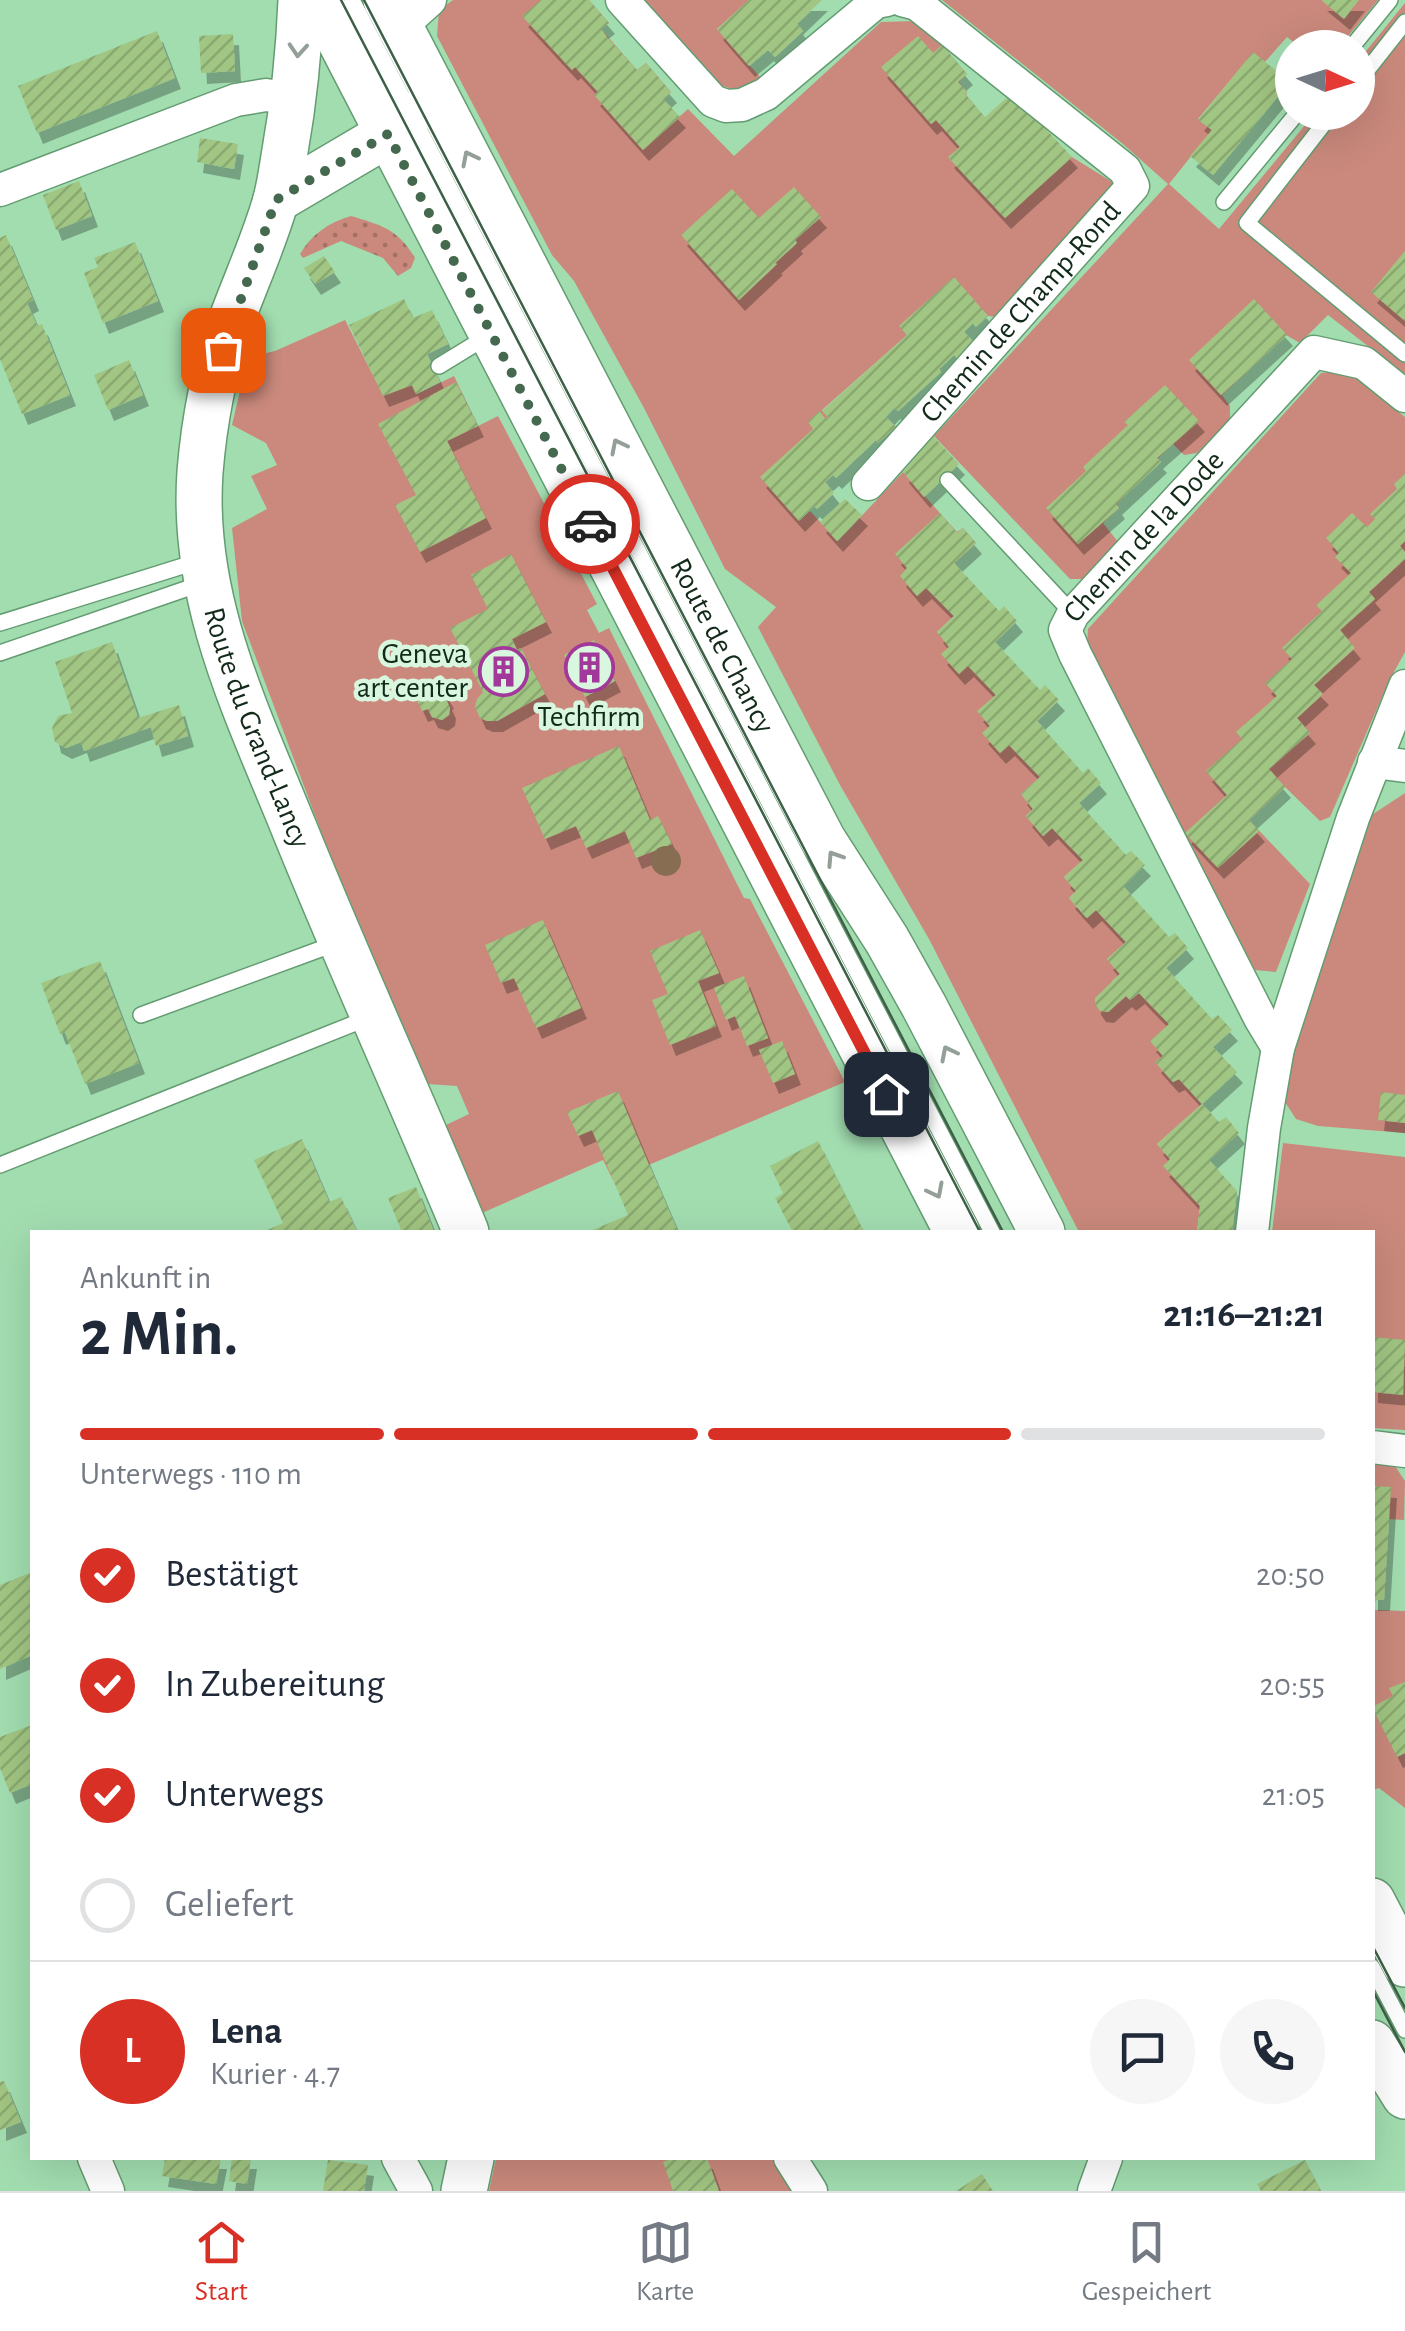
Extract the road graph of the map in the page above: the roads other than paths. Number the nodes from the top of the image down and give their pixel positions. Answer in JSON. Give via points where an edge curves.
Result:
{"nodes":[{"id":1,"x":301,"y":0,"type":"edge"},
{"id":2,"x":319,"y":0,"type":"edge"},
{"id":3,"x":352,"y":0,"type":"edge"},
{"id":4,"x":622,"y":0,"type":"edge"},
{"id":5,"x":886,"y":0,"type":"edge"},
{"id":6,"x":902,"y":0,"type":"edge"},
{"id":7,"x":1390,"y":0,"type":"edge"},
{"id":8,"x":1405,"y":22,"type":"edge"},
{"id":9,"x":409,"y":23,"type":"edge"},
{"id":10,"x":1366,"y":30,"type":"edge"},
{"id":11,"x":1375,"y":60,"type":"edge"},
{"id":12,"x":290,"y":118,"type":"junction"},
{"id":13,"x":399,"y":123,"type":"junction"},
{"id":14,"x":1283,"y":130,"type":"edge"},
{"id":15,"x":1319,"y":130,"type":"edge"},
{"id":16,"x":316,"y":176,"type":"junction"},
{"id":17,"x":0,"y":190,"type":"edge"},
{"id":18,"x":276,"y":200,"type":"junction"},
{"id":19,"x":1224,"y":202,"type":"dead end"},
{"id":20,"x":492,"y":334,"type":"junction"},
{"id":21,"x":1405,"y":354,"type":"edge"},
{"id":22,"x":439,"y":366,"type":"dead end"},
{"id":23,"x":1405,"y":396,"type":"edge"},
{"id":24,"x":948,"y":480,"type":"dead end"},
{"id":25,"x":868,"y":484,"type":"dead end"},
{"id":26,"x":205,"y":571,"type":"junction"},
{"id":27,"x":1072,"y":614,"type":"junction"},
{"id":28,"x":0,"y":622,"type":"edge"},
{"id":29,"x":0,"y":653,"type":"edge"},
{"id":30,"x":1405,"y":686,"type":"edge"},
{"id":31,"x":1392,"y":749,"type":"edge"},
{"id":32,"x":341,"y":941,"type":"junction"},
{"id":33,"x":142,"y":1015,"type":"dead end"},
{"id":34,"x":375,"y":1016,"type":"junction"},
{"id":35,"x":1278,"y":1048,"type":"junction"},
{"id":36,"x":0,"y":1164,"type":"edge"},
{"id":37,"x":465,"y":1230,"type":"edge"},
{"id":38,"x":956,"y":1230,"type":"edge"},
{"id":39,"x":991,"y":1230,"type":"edge"},
{"id":40,"x":1041,"y":1230,"type":"edge"},
{"id":41,"x":1252,"y":1230,"type":"edge"},
{"id":42,"x":1375,"y":1447,"type":"edge"},
{"id":43,"x":1405,"y":1451,"type":"edge"},
{"id":44,"x":1375,"y":1907,"type":"edge"},
{"id":45,"x":1405,"y":1964,"type":"edge"},
{"id":46,"x":1375,"y":1973,"type":"edge"},
{"id":47,"x":1405,"y":2030,"type":"edge"},
{"id":48,"x":1375,"y":2049,"type":"edge"},
{"id":49,"x":1405,"y":2096,"type":"edge"},
{"id":50,"x":95,"y":2160,"type":"edge"},
{"id":51,"x":399,"y":2160,"type":"edge"},
{"id":52,"x":471,"y":2160,"type":"edge"},
{"id":53,"x":791,"y":2160,"type":"edge"},
{"id":54,"x":1105,"y":2160,"type":"edge"},
{"id":55,"x":108,"y":2191,"type":"edge"},
{"id":56,"x":416,"y":2191,"type":"edge"},
{"id":57,"x":464,"y":2191,"type":"edge"},
{"id":58,"x":811,"y":2191,"type":"edge"},
{"id":59,"x":1094,"y":2191,"type":"edge"}],
"edges":[{"from":1,"to":12,"type":"main road","name":"Route du Grand-Lancy","one_way":true},
{"from":2,"to":13,"type":"main road","name":"Route de Chancy"},
{"from":3,"to":13,"type":"lane"},
{"from":4,"to":5,"type":"street","via":[[713,101],[726,106],[766,94]]},
{"from":6,"to":25,"type":"street","name":"Chemin de Champ-Rond","via":[[917,4],[1126,170],[1133,186]]},
{"from":7,"to":10,"type":"lane"},
{"from":8,"to":11,"type":"lane"},
{"from":9,"to":13,"type":"main road","via":[[420,86]]},
{"from":40,"to":9,"type":"main road","name":"Route de Chancy","one_way":true,"via":[[924,1006],[823,840]]},
{"from":12,"to":16,"type":"main road","via":[[298,160]]},
{"from":12,"to":17,"type":"street","via":[[266,95],[236,100]]},
{"from":12,"to":18,"type":"main road","name":"Route du Grand-Lancy"},
{"from":13,"to":16,"type":"main road"},
{"from":13,"to":20,"type":"main road","name":"Route de Chancy"},
{"from":13,"to":39,"type":"lane"},
{"from":14,"to":19,"type":"lane"},
{"from":15,"to":21,"type":"lane","via":[[1247,223]]},
{"from":16,"to":18,"type":"main road"},
{"from":18,"to":26,"type":"main road","name":"Route du Grand-Lancy","via":[[217,372],[200,469]]},
{"from":20,"to":22,"type":"lane"},
{"from":20,"to":38,"type":"main road","name":"Route de Chancy","one_way":true},
{"from":23,"to":27,"type":"street","name":"Chemin de la Dode","via":[[1364,363],[1314,352]]},
{"from":24,"to":27,"type":"lane"},
{"from":26,"to":28,"type":"lane"},
{"from":26,"to":29,"type":"lane"},
{"from":26,"to":32,"type":"main road","name":"Route du Grand-Lancy","via":[[224,652]]},
{"from":27,"to":35,"type":"street","name":"Chemin de la Dode","via":[[1065,630],[1075,654]]},
{"from":30,"to":31,"type":"street"},
{"from":31,"to":35,"type":"street","via":[[1353,818]]},
{"from":32,"to":33,"type":"lane"},
{"from":32,"to":34,"type":"main road","name":"Route du Grand-Lancy"},
{"from":34,"to":36,"type":"lane"},
{"from":34,"to":37,"type":"main road","name":"Route du Grand-Lancy"},
{"from":35,"to":41,"type":"street"},
{"from":42,"to":43,"type":"street"},
{"from":44,"to":45,"type":"main road"},
{"from":46,"to":47,"type":"lane"},
{"from":48,"to":49,"type":"main road"},
{"from":50,"to":55,"type":"street"},
{"from":51,"to":56,"type":"street"},
{"from":52,"to":57,"type":"main road"},
{"from":53,"to":58,"type":"street"},
{"from":54,"to":59,"type":"street"}]}
